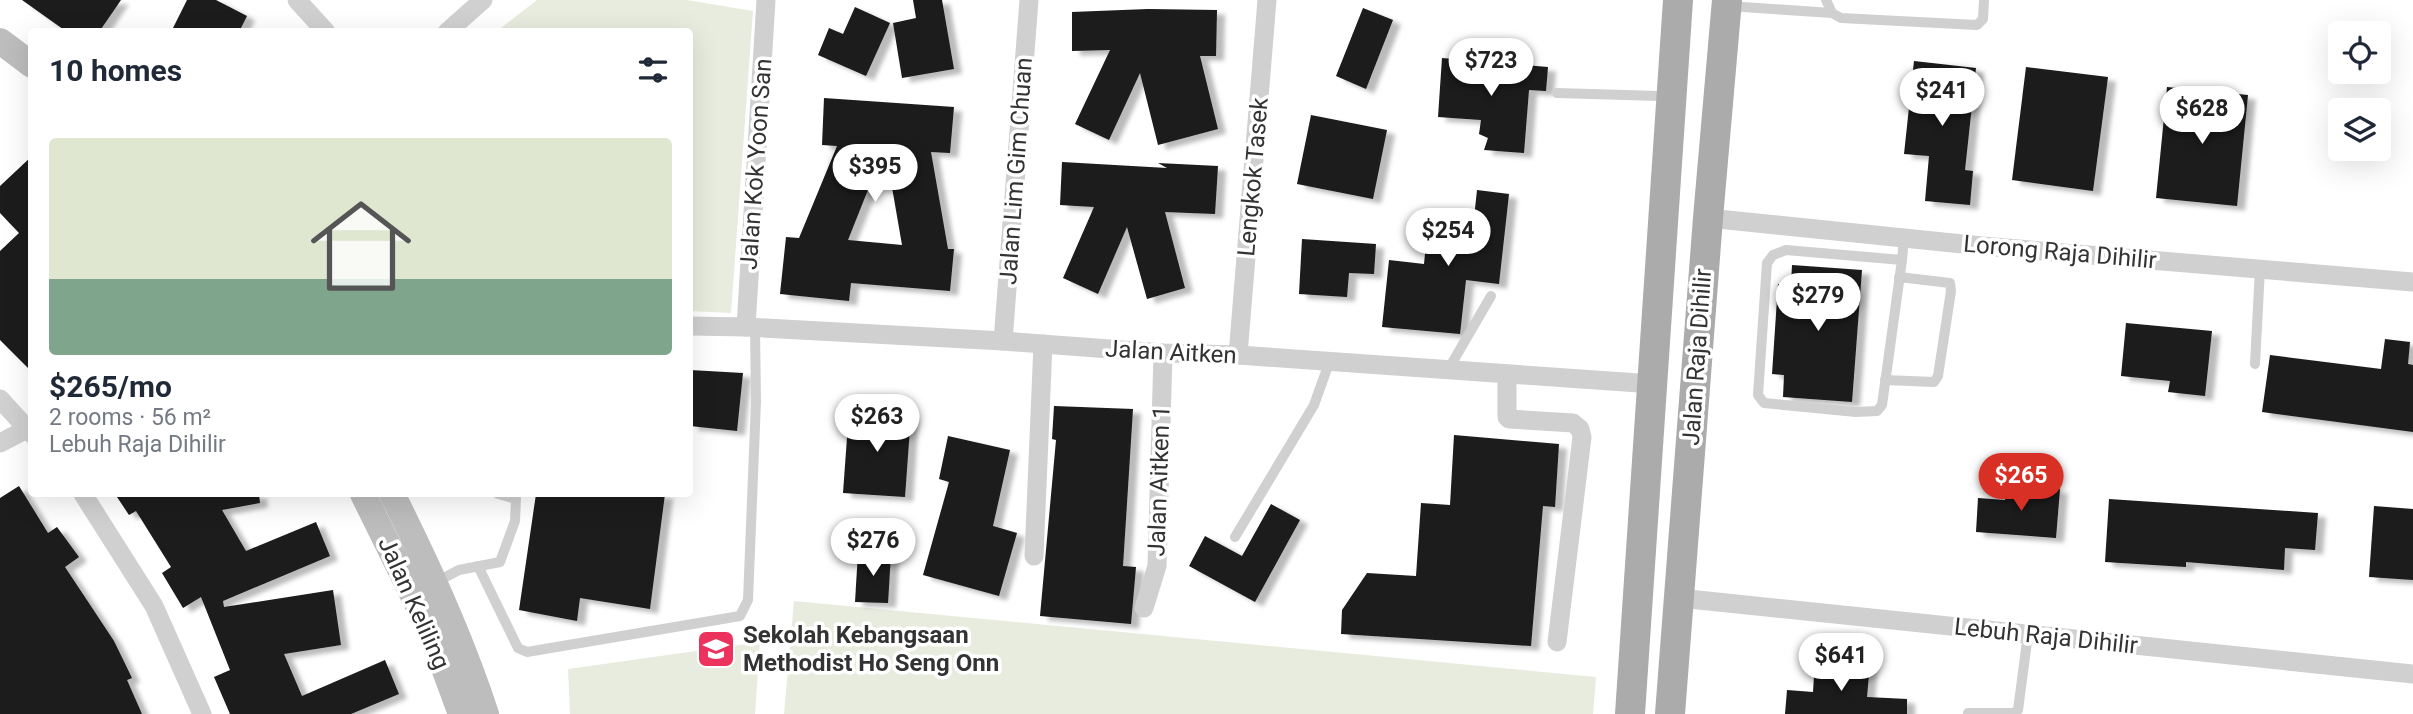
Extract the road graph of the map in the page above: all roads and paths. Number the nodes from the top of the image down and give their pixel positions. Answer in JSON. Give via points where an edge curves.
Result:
{"nodes":[{"id":1,"x":297,"y":0,"type":"edge"},
{"id":2,"x":483,"y":0,"type":"edge"},
{"id":3,"x":766,"y":0,"type":"edge"},
{"id":4,"x":1028,"y":0,"type":"edge"},
{"id":5,"x":1267,"y":0,"type":"edge"},
{"id":6,"x":1661,"y":0,"type":"edge"},
{"id":7,"x":1678,"y":0,"type":"edge"},
{"id":8,"x":1826,"y":0,"type":"edge"},
{"id":9,"x":1984,"y":0,"type":"edge"},
{"id":10,"x":1727,"y":3,"type":"edge"},
{"id":11,"x":1832,"y":13,"type":"junction"},
{"id":12,"x":322,"y":28,"type":"edge"},
{"id":13,"x":452,"y":28,"type":"edge"},
{"id":14,"x":0,"y":41,"type":"edge"},
{"id":15,"x":28,"y":62,"type":"edge"},
{"id":16,"x":1557,"y":93,"type":"dead end"},
{"id":17,"x":1659,"y":96,"type":"junction"},
{"id":18,"x":1707,"y":218,"type":"junction"},
{"id":19,"x":1904,"y":237,"type":"junction"},
{"id":20,"x":1902,"y":260,"type":"junction"},
{"id":21,"x":2260,"y":268,"type":"junction"},
{"id":22,"x":1899,"y":277,"type":"junction"},
{"id":23,"x":2413,"y":282,"type":"edge"},
{"id":24,"x":1491,"y":296,"type":"dead end"},
{"id":25,"x":1657,"y":308,"type":"junction"},
{"id":26,"x":693,"y":326,"type":"edge"},
{"id":27,"x":750,"y":328,"type":"junction"},
{"id":28,"x":1003,"y":341,"type":"junction"},
{"id":29,"x":1043,"y":344,"type":"junction"},
{"id":30,"x":1163,"y":353,"type":"junction"},
{"id":31,"x":1238,"y":355,"type":"junction"},
{"id":32,"x":1329,"y":363,"type":"junction"},
{"id":33,"x":2255,"y":363,"type":"dead end"},
{"id":34,"x":1448,"y":371,"type":"junction"},
{"id":35,"x":1507,"y":375,"type":"junction"},
{"id":36,"x":1885,"y":380,"type":"junction"},
{"id":37,"x":1653,"y":384,"type":"junction"},
{"id":38,"x":0,"y":399,"type":"edge"},
{"id":39,"x":28,"y":430,"type":"edge"},
{"id":40,"x":28,"y":431,"type":"edge"},
{"id":41,"x":0,"y":443,"type":"edge"},
{"id":42,"x":85,"y":497,"type":"edge"},
{"id":43,"x":364,"y":497,"type":"edge"},
{"id":44,"x":395,"y":497,"type":"edge"},
{"id":45,"x":509,"y":497,"type":"edge"},
{"id":46,"x":1235,"y":537,"type":"dead end"},
{"id":47,"x":1034,"y":556,"type":"dead end"},
{"id":48,"x":478,"y":566,"type":"junction"},
{"id":49,"x":436,"y":582,"type":"junction"},
{"id":50,"x":1679,"y":598,"type":"junction"},
{"id":51,"x":1144,"y":608,"type":"dead end"},
{"id":52,"x":2028,"y":634,"type":"junction"},
{"id":53,"x":1557,"y":642,"type":"dead end"},
{"id":54,"x":2413,"y":674,"type":"edge"},
{"id":55,"x":1968,"y":712,"type":"edge"},
{"id":56,"x":202,"y":714,"type":"edge"},
{"id":57,"x":461,"y":714,"type":"edge"},
{"id":58,"x":486,"y":714,"type":"edge"},
{"id":59,"x":1630,"y":714,"type":"edge"},
{"id":60,"x":1670,"y":714,"type":"edge"}],
"edges":[{"from":1,"to":12,"type":"street"},
{"from":2,"to":13,"type":"street"},
{"from":3,"to":27,"type":"street","name":"Jalan Kok Yoon San"},
{"from":4,"to":28,"type":"street","name":"Jalan Lim Gim Chuan"},
{"from":5,"to":31,"type":"street","name":"Lengkok Tasek"},
{"from":6,"to":17,"type":"main road"},
{"from":7,"to":25,"type":"main road","name":"Jalan Raja Dihilir"},
{"from":8,"to":11,"type":"lane"},
{"from":9,"to":11,"type":"lane","via":[[1983,19],[1977,25],[1841,18]]},
{"from":10,"to":11,"type":"lane"},
{"from":10,"to":18,"type":"main road","name":"Jalan Raja Dihilir"},
{"from":14,"to":15,"type":"main road"},
{"from":16,"to":17,"type":"lane"},
{"from":17,"to":25,"type":"main road"},
{"from":18,"to":19,"type":"street","name":"Lorong Raja Dihilir"},
{"from":18,"to":50,"type":"main road","name":"Jalan Raja Dihilir"},
{"from":19,"to":20,"type":"lane"},
{"from":19,"to":21,"type":"street","name":"Lorong Raja Dihilir"},
{"from":20,"to":22,"type":"lane"},
{"from":20,"to":36,"type":"lane","via":[[1786,250],[1767,263],[1758,395],[1764,403],[1877,411]]},
{"from":21,"to":23,"type":"street","name":"Lorong Raja Dihilir"},
{"from":21,"to":33,"type":"lane"},
{"from":22,"to":36,"type":"lane"},
{"from":22,"to":36,"type":"lane","via":[[1950,283],[1951,292],[1934,382]]},
{"from":24,"to":34,"type":"lane"},
{"from":25,"to":37,"type":"main road","name":"Jalan Raja Dihilir"},
{"from":26,"to":27,"type":"street","name":"Jalan Aitken"},
{"from":27,"to":28,"type":"street","name":"Jalan Aitken"},
{"from":27,"to":48,"type":"lane","via":[[756,401],[748,600],[740,616],[527,652],[518,648]]},
{"from":28,"to":29,"type":"street","name":"Jalan Aitken"},
{"from":29,"to":30,"type":"street","name":"Jalan Aitken"},
{"from":29,"to":47,"type":"street"},
{"from":30,"to":31,"type":"street","name":"Jalan Aitken"},
{"from":30,"to":51,"type":"street","name":"Jalan Aitken 1","via":[[1157,566]]},
{"from":31,"to":32,"type":"street","name":"Jalan Aitken"},
{"from":32,"to":34,"type":"street","name":"Jalan Aitken"},
{"from":32,"to":46,"type":"lane","via":[[1314,405]]},
{"from":34,"to":35,"type":"street","name":"Jalan Aitken"},
{"from":35,"to":37,"type":"street","name":"Jalan Aitken"},
{"from":35,"to":53,"type":"street","via":[[1509,419],[1573,423],[1582,437]]},
{"from":37,"to":59,"type":"main road","name":"Jalan Raja Dihilir"},
{"from":38,"to":39,"type":"street"},
{"from":40,"to":41,"type":"street"},
{"from":42,"to":56,"type":"street","via":[[154,606]]},
{"from":43,"to":57,"type":"main road","name":"Jalan Keliling","via":[[429,630]]},
{"from":44,"to":49,"type":"main road","name":"Jalan Keliling"},
{"from":45,"to":48,"type":"lane","via":[[516,499],[515,521],[500,562]]},
{"from":48,"to":49,"type":"lane","via":[[459,569]]},
{"from":49,"to":58,"type":"main road","name":"Jalan Keliling"},
{"from":50,"to":52,"type":"street","name":"Lebuh Raja Dihilir"},
{"from":50,"to":60,"type":"main road","name":"Jalan Raja Dihilir"},
{"from":52,"to":54,"type":"street","name":"Lebuh Raja Dihilir"},
{"from":52,"to":55,"type":"lane","via":[[2018,710]]}]}
